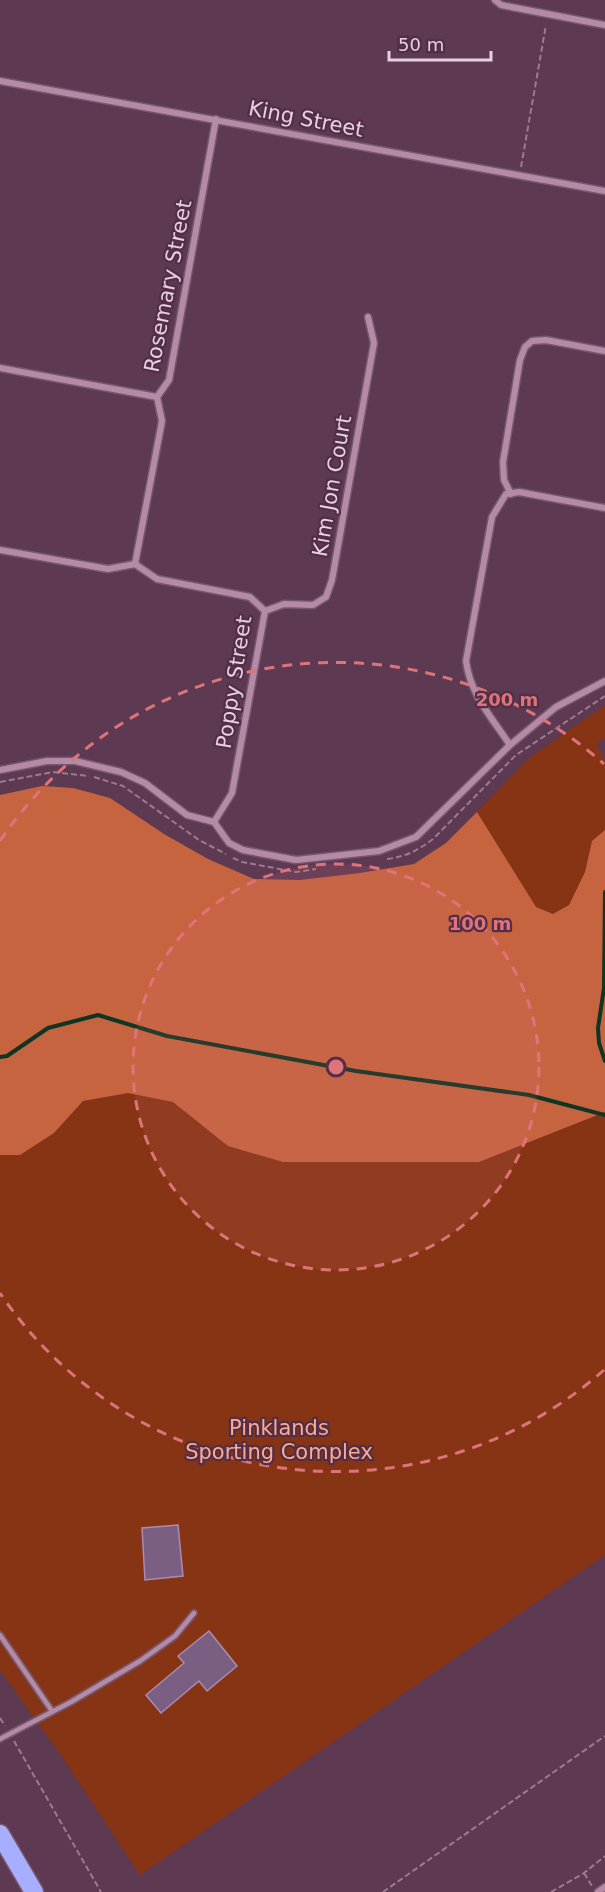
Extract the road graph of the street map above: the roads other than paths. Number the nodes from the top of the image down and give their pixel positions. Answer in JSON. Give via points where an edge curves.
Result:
{"nodes":[{"id":1,"x":495,"y":0,"type":"edge"},
{"id":2,"x":605,"y":25,"type":"edge"},
{"id":3,"x":0,"y":81,"type":"edge"},
{"id":4,"x":216,"y":119,"type":"junction"},
{"id":5,"x":605,"y":191,"type":"edge"},
{"id":6,"x":368,"y":316,"type":"dead end"},
{"id":7,"x":605,"y":351,"type":"edge"},
{"id":8,"x":0,"y":368,"type":"edge"},
{"id":9,"x":157,"y":397,"type":"junction"},
{"id":10,"x":511,"y":494,"type":"junction"},
{"id":11,"x":605,"y":508,"type":"edge"},
{"id":12,"x":0,"y":550,"type":"edge"},
{"id":13,"x":135,"y":564,"type":"junction"},
{"id":14,"x":265,"y":611,"type":"junction"},
{"id":15,"x":605,"y":681,"type":"edge"},
{"id":16,"x":510,"y":745,"type":"junction"},
{"id":17,"x":0,"y":770,"type":"edge"},
{"id":18,"x":214,"y":822,"type":"junction"},
{"id":19,"x":194,"y":1613,"type":"dead end"},
{"id":20,"x":0,"y":1635,"type":"edge"},
{"id":21,"x":52,"y":1711,"type":"junction"},
{"id":22,"x":0,"y":1739,"type":"edge"},
{"id":23,"x":0,"y":1834,"type":"edge"},
{"id":24,"x":605,"y":1887,"type":"edge"},
{"id":25,"x":34,"y":1892,"type":"edge"},
{"id":26,"x":596,"y":1892,"type":"edge"}],
"edges":[{"from":1,"to":2,"type":"street","via":[[501,5]]},
{"from":3,"to":4,"type":"street","name":"King Street"},
{"from":4,"to":5,"type":"street","name":"King Street"},
{"from":4,"to":9,"type":"street","name":"Rosemary Street","via":[[169,380]]},
{"from":6,"to":14,"type":"street","name":"Kim Jon Court","via":[[374,343],[332,580],[326,597],[314,605],[284,604]]},
{"from":7,"to":10,"type":"street","via":[[546,340],[532,341],[525,347],[503,462],[504,480]]},
{"from":8,"to":9,"type":"street"},
{"from":9,"to":13,"type":"street","name":"Rosemary Street","via":[[162,421]]},
{"from":10,"to":11,"type":"street","via":[[519,492]]},
{"from":10,"to":16,"type":"street","via":[[506,494],[492,517],[466,661],[476,695]]},
{"from":12,"to":13,"type":"street","via":[[108,569]]},
{"from":13,"to":14,"type":"street","name":"Poppy Street","via":[[157,579],[250,597]]},
{"from":14,"to":18,"type":"street","name":"Poppy Street","via":[[232,793]]},
{"from":15,"to":16,"type":"street","via":[[556,707]]},
{"from":16,"to":18,"type":"street","via":[[416,837],[379,851],[296,860],[243,850],[229,843]]},
{"from":17,"to":18,"type":"street","via":[[47,761],[98,766],[145,783],[187,815]]},
{"from":19,"to":21,"type":"lane","via":[[175,1636],[140,1661]]},
{"from":20,"to":21,"type":"lane"},
{"from":21,"to":22,"type":"lane"},
{"from":23,"to":25,"type":"highway"},
{"from":24,"to":26,"type":"street"}]}
